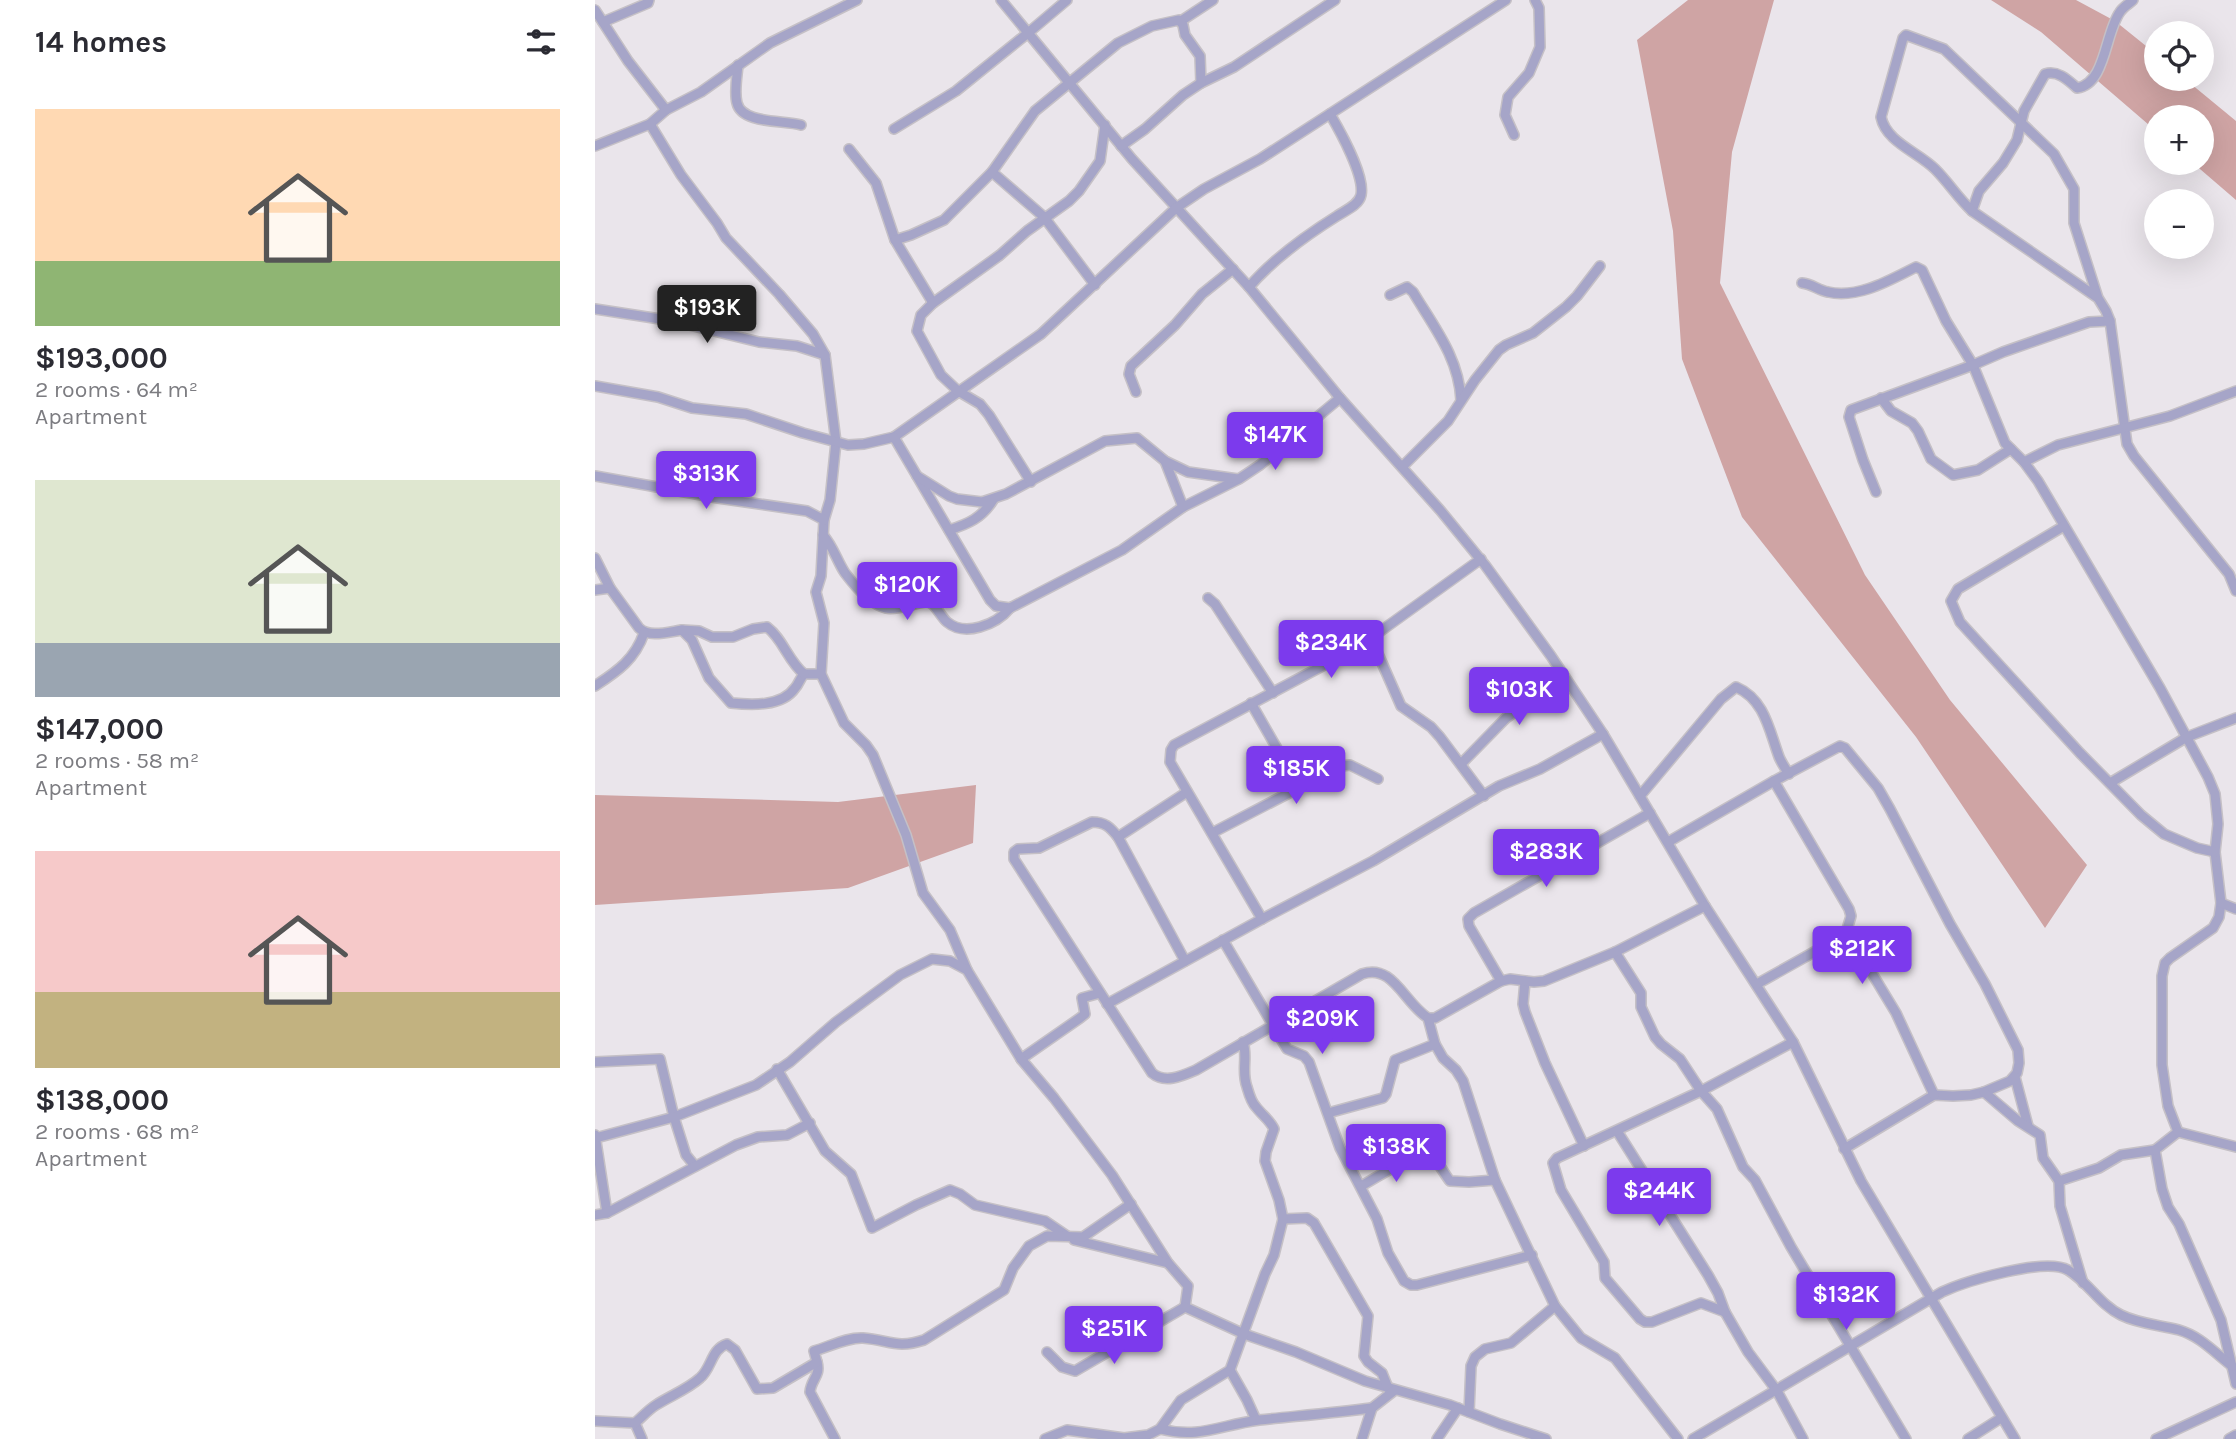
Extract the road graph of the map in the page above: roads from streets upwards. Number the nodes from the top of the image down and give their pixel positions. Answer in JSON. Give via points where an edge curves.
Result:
{"nodes":[{"id":1,"x":649,"y":0,"type":"edge"},
{"id":2,"x":857,"y":0,"type":"edge"},
{"id":3,"x":1001,"y":0,"type":"edge"},
{"id":4,"x":1067,"y":0,"type":"edge"},
{"id":5,"x":1213,"y":0,"type":"edge"},
{"id":6,"x":1335,"y":0,"type":"edge"},
{"id":7,"x":1506,"y":0,"type":"edge"},
{"id":8,"x":1535,"y":0,"type":"edge"},
{"id":9,"x":2133,"y":0,"type":"edge"},
{"id":10,"x":595,"y":9,"type":"edge"},
{"id":11,"x":1181,"y":21,"type":"junction"},
{"id":12,"x":603,"y":22,"type":"junction"},
{"id":13,"x":1028,"y":33,"type":"junction"},
{"id":14,"x":739,"y":65,"type":"junction"},
{"id":15,"x":1070,"y":83,"type":"junction"},
{"id":16,"x":1201,"y":83,"type":"junction"},
{"id":17,"x":666,"y":110,"type":"junction"},
{"id":18,"x":1330,"y":114,"type":"junction"},
{"id":19,"x":2021,"y":123,"type":"junction"},
{"id":20,"x":650,"y":124,"type":"junction"},
{"id":21,"x":801,"y":125,"type":"dead end"},
{"id":22,"x":1105,"y":125,"type":"junction"},
{"id":23,"x":894,"y":129,"type":"dead end"},
{"id":24,"x":1514,"y":135,"type":"dead end"},
{"id":25,"x":595,"y":146,"type":"edge"},
{"id":26,"x":1121,"y":146,"type":"junction"},
{"id":27,"x":849,"y":149,"type":"dead end"},
{"id":28,"x":992,"y":172,"type":"junction"},
{"id":29,"x":1177,"y":208,"type":"junction"},
{"id":30,"x":1972,"y":211,"type":"junction"},
{"id":31,"x":1044,"y":217,"type":"junction"},
{"id":32,"x":895,"y":240,"type":"junction"},
{"id":33,"x":1600,"y":266,"type":"dead end"},
{"id":34,"x":1233,"y":270,"type":"junction"},
{"id":35,"x":1802,"y":283,"type":"dead end"},
{"id":36,"x":1095,"y":285,"type":"junction"},
{"id":37,"x":1249,"y":287,"type":"junction"},
{"id":38,"x":1390,"y":295,"type":"dead end"},
{"id":39,"x":2098,"y":298,"type":"junction"},
{"id":40,"x":933,"y":303,"type":"junction"},
{"id":41,"x":595,"y":309,"type":"edge"},
{"id":42,"x":2110,"y":321,"type":"junction"},
{"id":43,"x":825,"y":355,"type":"junction"},
{"id":44,"x":1973,"y":365,"type":"junction"},
{"id":45,"x":595,"y":386,"type":"edge"},
{"id":46,"x":958,"y":391,"type":"junction"},
{"id":47,"x":2236,"y":391,"type":"edge"},
{"id":48,"x":1136,"y":392,"type":"dead end"},
{"id":49,"x":1340,"y":398,"type":"junction"},
{"id":50,"x":1881,"y":398,"type":"junction"},
{"id":51,"x":1461,"y":400,"type":"junction"},
{"id":52,"x":2126,"y":428,"type":"junction"},
{"id":53,"x":894,"y":436,"type":"junction"},
{"id":54,"x":836,"y":442,"type":"junction"},
{"id":55,"x":2011,"y":449,"type":"junction"},
{"id":56,"x":1165,"y":461,"type":"junction"},
{"id":57,"x":2024,"y":463,"type":"junction"},
{"id":58,"x":1402,"y":467,"type":"junction"},
{"id":59,"x":916,"y":475,"type":"junction"},
{"id":60,"x":595,"y":476,"type":"edge"},
{"id":61,"x":1239,"y":479,"type":"junction"},
{"id":62,"x":1031,"y":482,"type":"junction"},
{"id":63,"x":1875,"y":492,"type":"dead end"},
{"id":64,"x":993,"y":500,"type":"junction"},
{"id":65,"x":1184,"y":507,"type":"junction"},
{"id":66,"x":824,"y":520,"type":"junction"},
{"id":67,"x":2064,"y":526,"type":"junction"},
{"id":68,"x":949,"y":530,"type":"junction"},
{"id":69,"x":823,"y":536,"type":"junction"},
{"id":70,"x":595,"y":558,"type":"edge"},
{"id":71,"x":1481,"y":559,"type":"junction"},
{"id":72,"x":2232,"y":571,"type":"edge"},
{"id":73,"x":610,"y":588,"type":"junction"},
{"id":74,"x":595,"y":590,"type":"edge"},
{"id":75,"x":2236,"y":591,"type":"edge"},
{"id":76,"x":1208,"y":598,"type":"dead end"},
{"id":77,"x":1010,"y":608,"type":"junction"},
{"id":78,"x":682,"y":630,"type":"junction"},
{"id":79,"x":644,"y":633,"type":"junction"},
{"id":80,"x":1371,"y":638,"type":"junction"},
{"id":81,"x":804,"y":674,"type":"junction"},
{"id":82,"x":821,"y":674,"type":"junction"},
{"id":83,"x":1564,"y":677,"type":"junction"},
{"id":84,"x":595,"y":686,"type":"edge"},
{"id":85,"x":1273,"y":693,"type":"junction"},
{"id":86,"x":1251,"y":703,"type":"junction"},
{"id":87,"x":2236,"y":718,"type":"edge"},
{"id":88,"x":1603,"y":734,"type":"junction"},
{"id":89,"x":2187,"y":737,"type":"junction"},
{"id":90,"x":1461,"y":764,"type":"junction"},
{"id":91,"x":1789,"y":774,"type":"junction"},
{"id":92,"x":1378,"y":779,"type":"dead end"},
{"id":93,"x":1773,"y":781,"type":"junction"},
{"id":94,"x":2110,"y":783,"type":"junction"},
{"id":95,"x":1299,"y":787,"type":"junction"},
{"id":96,"x":1187,"y":792,"type":"junction"},
{"id":97,"x":1484,"y":796,"type":"junction"},
{"id":98,"x":1640,"y":796,"type":"junction"},
{"id":99,"x":1650,"y":813,"type":"junction"},
{"id":100,"x":1212,"y":833,"type":"junction"},
{"id":101,"x":1118,"y":837,"type":"junction"},
{"id":102,"x":1668,"y":842,"type":"junction"},
{"id":103,"x":2215,"y":852,"type":"junction"},
{"id":104,"x":2221,"y":903,"type":"junction"},
{"id":105,"x":1705,"y":906,"type":"junction"},
{"id":106,"x":2236,"y":909,"type":"edge"},
{"id":107,"x":1262,"y":919,"type":"junction"},
{"id":108,"x":1845,"y":936,"type":"junction"},
{"id":109,"x":1223,"y":940,"type":"junction"},
{"id":110,"x":1615,"y":952,"type":"junction"},
{"id":111,"x":1185,"y":961,"type":"junction"},
{"id":112,"x":967,"y":970,"type":"junction"},
{"id":113,"x":1501,"y":981,"type":"junction"},
{"id":114,"x":1525,"y":981,"type":"junction"},
{"id":115,"x":1757,"y":984,"type":"junction"},
{"id":116,"x":1100,"y":992,"type":"junction"},
{"id":117,"x":1107,"y":1004,"type":"junction"},
{"id":118,"x":1428,"y":1018,"type":"junction"},
{"id":119,"x":1272,"y":1025,"type":"junction"},
{"id":120,"x":1243,"y":1042,"type":"junction"},
{"id":121,"x":1793,"y":1042,"type":"junction"},
{"id":122,"x":1435,"y":1044,"type":"junction"},
{"id":123,"x":1021,"y":1059,"type":"junction"},
{"id":124,"x":595,"y":1062,"type":"edge"},
{"id":125,"x":777,"y":1069,"type":"junction"},
{"id":126,"x":2015,"y":1077,"type":"junction"},
{"id":127,"x":1701,"y":1091,"type":"junction"},
{"id":128,"x":1985,"y":1092,"type":"junction"},
{"id":129,"x":1934,"y":1095,"type":"junction"},
{"id":130,"x":1328,"y":1113,"type":"junction"},
{"id":131,"x":674,"y":1117,"type":"junction"},
{"id":132,"x":810,"y":1123,"type":"junction"},
{"id":133,"x":2028,"y":1126,"type":"junction"},
{"id":134,"x":1617,"y":1132,"type":"junction"},
{"id":135,"x":2178,"y":1132,"type":"junction"},
{"id":136,"x":595,"y":1136,"type":"edge"},
{"id":137,"x":1584,"y":1146,"type":"junction"},
{"id":138,"x":2236,"y":1147,"type":"edge"},
{"id":139,"x":1845,"y":1149,"type":"junction"},
{"id":140,"x":2155,"y":1150,"type":"junction"},
{"id":141,"x":695,"y":1166,"type":"junction"},
{"id":142,"x":1495,"y":1180,"type":"junction"},
{"id":143,"x":2059,"y":1181,"type":"junction"},
{"id":144,"x":1361,"y":1186,"type":"junction"},
{"id":145,"x":1131,"y":1205,"type":"junction"},
{"id":146,"x":607,"y":1213,"type":"junction"},
{"id":147,"x":595,"y":1215,"type":"edge"},
{"id":148,"x":1283,"y":1219,"type":"junction"},
{"id":149,"x":1055,"y":1235,"type":"junction"},
{"id":150,"x":1067,"y":1236,"type":"junction"},
{"id":151,"x":1532,"y":1255,"type":"junction"},
{"id":152,"x":1168,"y":1263,"type":"junction"},
{"id":153,"x":2083,"y":1285,"type":"junction"},
{"id":154,"x":1931,"y":1299,"type":"junction"},
{"id":155,"x":1555,"y":1306,"type":"junction"},
{"id":156,"x":1185,"y":1307,"type":"junction"},
{"id":157,"x":1725,"y":1312,"type":"junction"},
{"id":158,"x":1244,"y":1334,"type":"junction"},
{"id":159,"x":1850,"y":1347,"type":"junction"},
{"id":160,"x":1047,"y":1352,"type":"dead end"},
{"id":161,"x":817,"y":1362,"type":"junction"},
{"id":162,"x":2232,"y":1366,"type":"junction"},
{"id":163,"x":1230,"y":1370,"type":"junction"},
{"id":164,"x":2236,"y":1384,"type":"edge"},
{"id":165,"x":1392,"y":1389,"type":"junction"},
{"id":166,"x":1777,"y":1391,"type":"junction"},
{"id":167,"x":2236,"y":1402,"type":"edge"},
{"id":168,"x":1372,"y":1408,"type":"junction"},
{"id":169,"x":1458,"y":1408,"type":"junction"},
{"id":170,"x":1469,"y":1412,"type":"junction"},
{"id":171,"x":2001,"y":1418,"type":"junction"},
{"id":172,"x":1256,"y":1420,"type":"junction"},
{"id":173,"x":595,"y":1421,"type":"edge"},
{"id":174,"x":635,"y":1423,"type":"junction"},
{"id":175,"x":1160,"y":1429,"type":"junction"},
{"id":176,"x":2236,"y":1435,"type":"edge"},
{"id":177,"x":1148,"y":1437,"type":"edge"},
{"id":178,"x":642,"y":1439,"type":"edge"},
{"id":179,"x":835,"y":1439,"type":"edge"},
{"id":180,"x":1045,"y":1439,"type":"edge"},
{"id":181,"x":1363,"y":1439,"type":"edge"},
{"id":182,"x":1437,"y":1439,"type":"edge"},
{"id":183,"x":1546,"y":1439,"type":"edge"},
{"id":184,"x":1678,"y":1439,"type":"edge"},
{"id":185,"x":1693,"y":1439,"type":"edge"},
{"id":186,"x":1803,"y":1439,"type":"edge"},
{"id":187,"x":1906,"y":1439,"type":"edge"},
{"id":188,"x":1968,"y":1439,"type":"edge"},
{"id":189,"x":2015,"y":1439,"type":"edge"},
{"id":190,"x":2156,"y":1439,"type":"edge"},
{"id":191,"x":2229,"y":1439,"type":"edge"}],
"edges":[{"from":1,"to":12,"type":"street"},
{"from":2,"to":14,"type":"street","via":[[769,43]]},
{"from":3,"to":13,"type":"street"},
{"from":4,"to":13,"type":"street"},
{"from":5,"to":11,"type":"street"},
{"from":6,"to":16,"type":"street","via":[[1234,67]]},
{"from":7,"to":18,"type":"street"},
{"from":8,"to":24,"type":"street","via":[[1540,47],[1529,73],[1508,97],[1504,115]]},
{"from":9,"to":19,"type":"street","via":[[2120,11],[2096,76],[2077,88],[2060,75],[2045,74]]},
{"from":10,"to":12,"type":"street"},
{"from":11,"to":15,"type":"street","via":[[1152,26],[1118,43]]},
{"from":11,"to":16,"type":"street","via":[[1200,56]]},
{"from":12,"to":17,"type":"street"},
{"from":13,"to":15,"type":"street"},
{"from":13,"to":23,"type":"street","via":[[955,91]]},
{"from":14,"to":17,"type":"street"},
{"from":14,"to":21,"type":"street","via":[[736,102],[740,110],[750,118]]},
{"from":15,"to":22,"type":"street"},
{"from":15,"to":28,"type":"street","via":[[1028,119]]},
{"from":16,"to":26,"type":"street"},
{"from":17,"to":20,"type":"street"},
{"from":18,"to":29,"type":"street"},
{"from":18,"to":37,"type":"street","via":[[1360,180],[1358,203],[1266,268]]},
{"from":19,"to":30,"type":"street","via":[[2017,140],[1979,191]]},
{"from":19,"to":30,"type":"street","via":[[1944,49],[1909,35],[1903,38],[1882,123],[1891,136],[1935,169]]},
{"from":19,"to":39,"type":"street","via":[[2053,154],[2074,189],[2074,223]]},
{"from":20,"to":25,"type":"street"},
{"from":20,"to":43,"type":"street","via":[[726,238],[779,293]]},
{"from":22,"to":26,"type":"street"},
{"from":22,"to":31,"type":"street","via":[[1100,161],[1090,177],[1069,201]]},
{"from":26,"to":29,"type":"street"},
{"from":27,"to":32,"type":"street","via":[[876,183]]},
{"from":28,"to":31,"type":"street"},
{"from":28,"to":32,"type":"street","via":[[944,220]]},
{"from":29,"to":34,"type":"street"},
{"from":29,"to":36,"type":"street"},
{"from":30,"to":39,"type":"street"},
{"from":31,"to":36,"type":"street"},
{"from":31,"to":40,"type":"street"},
{"from":32,"to":40,"type":"street"},
{"from":33,"to":51,"type":"street","via":[[1566,307],[1533,333],[1499,350]]},
{"from":34,"to":37,"type":"street"},
{"from":34,"to":48,"type":"street","via":[[1202,294],[1131,366]]},
{"from":35,"to":44,"type":"street","via":[[1848,293],[1920,267]]},
{"from":36,"to":46,"type":"street","via":[[1041,334]]},
{"from":37,"to":49,"type":"street"},
{"from":38,"to":51,"type":"street","via":[[1407,287],[1413,292],[1454,361]]},
{"from":39,"to":42,"type":"street"},
{"from":40,"to":46,"type":"street","via":[[921,315],[917,331],[941,375]]},
{"from":41,"to":43,"type":"street","via":[[673,321]]},
{"from":42,"to":44,"type":"street","via":[[2089,322]]},
{"from":42,"to":52,"type":"street"},
{"from":43,"to":54,"type":"street"},
{"from":44,"to":50,"type":"street"},
{"from":44,"to":55,"type":"street"},
{"from":45,"to":54,"type":"street","via":[[692,408],[746,414]]},
{"from":46,"to":53,"type":"street"},
{"from":46,"to":62,"type":"street","via":[[980,404]]},
{"from":47,"to":52,"type":"street"},
{"from":49,"to":58,"type":"street"},
{"from":49,"to":61,"type":"street"},
{"from":50,"to":55,"type":"street","via":[[1891,411],[1912,423],[1931,459],[1953,475],[1978,470]]},
{"from":50,"to":63,"type":"street","via":[[1849,413]]},
{"from":51,"to":58,"type":"street","via":[[1448,421]]},
{"from":52,"to":57,"type":"street","via":[[2057,445]]},
{"from":52,"to":72,"type":"street","via":[[2134,456]]},
{"from":53,"to":54,"type":"street","via":[[864,444]]},
{"from":53,"to":59,"type":"street"},
{"from":54,"to":66,"type":"street"},
{"from":55,"to":57,"type":"street"},
{"from":56,"to":61,"type":"street","via":[[1188,472]]},
{"from":56,"to":62,"type":"street","via":[[1137,438],[1105,441]]},
{"from":56,"to":65,"type":"street"},
{"from":57,"to":67,"type":"street"},
{"from":58,"to":71,"type":"street"},
{"from":59,"to":64,"type":"street","via":[[957,499]]},
{"from":59,"to":68,"type":"street"},
{"from":60,"to":66,"type":"street","via":[[807,511]]},
{"from":61,"to":65,"type":"street"},
{"from":62,"to":64,"type":"street"},
{"from":64,"to":68,"type":"street","via":[[970,524]]},
{"from":65,"to":77,"type":"street","via":[[1122,550]]},
{"from":66,"to":69,"type":"street"},
{"from":67,"to":89,"type":"street"},
{"from":67,"to":94,"type":"street","via":[[1958,589],[1951,601],[1960,622]]},
{"from":68,"to":77,"type":"street","via":[[990,600]]},
{"from":69,"to":77,"type":"street","via":[[845,573],[870,600],[885,608],[926,601],[959,629],[980,628]]},
{"from":69,"to":82,"type":"street","via":[[817,592],[824,622]]},
{"from":70,"to":73,"type":"street"},
{"from":71,"to":80,"type":"street"},
{"from":71,"to":83,"type":"street"},
{"from":72,"to":75,"type":"street"},
{"from":73,"to":74,"type":"street"},
{"from":73,"to":79,"type":"street"},
{"from":76,"to":85,"type":"street"},
{"from":78,"to":79,"type":"street"},
{"from":78,"to":81,"type":"street","via":[[733,637],[767,627]]},
{"from":78,"to":81,"type":"street","via":[[692,640],[709,678],[731,703],[755,706],[782,699],[795,690]]},
{"from":79,"to":84,"type":"street","via":[[623,668]]},
{"from":80,"to":85,"type":"street"},
{"from":80,"to":90,"type":"street","via":[[1401,706],[1431,727]]},
{"from":81,"to":82,"type":"street"},
{"from":82,"to":112,"type":"street","via":[[844,723],[873,755],[906,835],[923,893],[950,930]]},
{"from":83,"to":88,"type":"street"},
{"from":83,"to":90,"type":"street","via":[[1506,718]]},
{"from":85,"to":86,"type":"street"},
{"from":86,"to":95,"type":"street"},
{"from":86,"to":96,"type":"street","via":[[1174,745],[1170,762]]},
{"from":87,"to":89,"type":"street"},
{"from":88,"to":97,"type":"street"},
{"from":88,"to":98,"type":"street"},
{"from":89,"to":94,"type":"street"},
{"from":89,"to":103,"type":"street","via":[[2215,794]]},
{"from":90,"to":97,"type":"street"},
{"from":91,"to":93,"type":"street"},
{"from":91,"to":98,"type":"street","via":[[1768,721],[1737,687],[1721,699]]},
{"from":91,"to":126,"type":"street","via":[[1840,746],[1878,788],[2018,1050]]},
{"from":92,"to":95,"type":"street","via":[[1345,764]]},
{"from":93,"to":102,"type":"street"},
{"from":93,"to":108,"type":"street","via":[[1849,909]]},
{"from":94,"to":103,"type":"street","via":[[2164,834]]},
{"from":95,"to":100,"type":"street"},
{"from":96,"to":100,"type":"street"},
{"from":96,"to":101,"type":"street"},
{"from":97,"to":107,"type":"street"},
{"from":98,"to":99,"type":"street"},
{"from":99,"to":102,"type":"street"},
{"from":99,"to":113,"type":"street","via":[[1468,919]]},
{"from":100,"to":107,"type":"street"},
{"from":101,"to":111,"type":"street"},
{"from":101,"to":116,"type":"street","via":[[1105,824],[1092,822],[1039,848],[1018,849],[1013,855]]},
{"from":102,"to":105,"type":"street"},
{"from":103,"to":104,"type":"street"},
{"from":104,"to":106,"type":"street"},
{"from":104,"to":135,"type":"street","via":[[2213,928],[2169,958],[2162,976],[2162,1065],[2168,1106]]},
{"from":105,"to":110,"type":"street"},
{"from":105,"to":115,"type":"street"},
{"from":107,"to":109,"type":"street"},
{"from":108,"to":115,"type":"street"},
{"from":108,"to":129,"type":"street","via":[[1853,940],[1896,1013]]},
{"from":109,"to":111,"type":"street"},
{"from":109,"to":119,"type":"street"},
{"from":110,"to":114,"type":"street","via":[[1544,981]]},
{"from":110,"to":127,"type":"street","via":[[1641,993],[1641,1007],[1655,1037],[1680,1059]]},
{"from":111,"to":117,"type":"street"},
{"from":112,"to":123,"type":"street"},
{"from":112,"to":125,"type":"street","via":[[939,959],[920,964],[836,1021]]},
{"from":113,"to":114,"type":"street"},
{"from":113,"to":118,"type":"street"},
{"from":114,"to":137,"type":"street","via":[[1525,1012]]},
{"from":115,"to":121,"type":"street"},
{"from":116,"to":117,"type":"street"},
{"from":116,"to":123,"type":"street","via":[[1082,999],[1085,1014]]},
{"from":117,"to":120,"type":"street","via":[[1157,1077],[1183,1075]]},
{"from":118,"to":119,"type":"street","via":[[1389,978],[1371,971]]},
{"from":118,"to":122,"type":"street"},
{"from":119,"to":120,"type":"street"},
{"from":119,"to":130,"type":"street","via":[[1287,1049],[1309,1062]]},
{"from":120,"to":148,"type":"street","via":[[1248,1090],[1274,1129],[1265,1161]]},
{"from":121,"to":127,"type":"street"},
{"from":121,"to":139,"type":"street"},
{"from":122,"to":130,"type":"street","via":[[1395,1060],[1386,1094],[1380,1100]]},
{"from":122,"to":142,"type":"street","via":[[1463,1081]]},
{"from":123,"to":145,"type":"street"},
{"from":124,"to":131,"type":"street","via":[[660,1059]]},
{"from":125,"to":131,"type":"street","via":[[756,1085]]},
{"from":125,"to":132,"type":"street"},
{"from":126,"to":128,"type":"street"},
{"from":126,"to":133,"type":"street"},
{"from":127,"to":134,"type":"street"},
{"from":127,"to":159,"type":"street","via":[[1717,1109],[1743,1167],[1755,1180]]},
{"from":128,"to":129,"type":"street"},
{"from":128,"to":133,"type":"street"},
{"from":129,"to":139,"type":"street"},
{"from":130,"to":144,"type":"street"},
{"from":131,"to":136,"type":"street"},
{"from":131,"to":141,"type":"street","via":[[686,1155]]},
{"from":132,"to":141,"type":"street","via":[[787,1135],[758,1137],[736,1145]]},
{"from":132,"to":150,"type":"street","via":[[825,1152],[851,1174],[872,1228],[950,1190],[975,1205],[1045,1221]]},
{"from":133,"to":143,"type":"street","via":[[2040,1135],[2043,1158]]},
{"from":134,"to":137,"type":"street"},
{"from":134,"to":157,"type":"street","via":[[1708,1275]]},
{"from":135,"to":138,"type":"street"},
{"from":135,"to":140,"type":"street"},
{"from":136,"to":146,"type":"street"},
{"from":137,"to":157,"type":"street","via":[[1554,1160],[1554,1173],[1604,1262],[1605,1278],[1629,1307],[1645,1322],[1701,1303]]},
{"from":139,"to":154,"type":"street"},
{"from":140,"to":143,"type":"street","via":[[2121,1155]]},
{"from":140,"to":162,"type":"street","via":[[2168,1207],[2221,1320]]},
{"from":141,"to":146,"type":"street"},
{"from":142,"to":144,"type":"street","via":[[1450,1181],[1431,1157],[1423,1154]]},
{"from":142,"to":151,"type":"street"},
{"from":143,"to":153,"type":"street","via":[[2060,1206]]},
{"from":144,"to":151,"type":"street","via":[[1388,1253],[1404,1282],[1411,1285]]},
{"from":145,"to":150,"type":"street","via":[[1083,1237]]},
{"from":145,"to":152,"type":"street"},
{"from":146,"to":147,"type":"street"},
{"from":148,"to":158,"type":"street"},
{"from":148,"to":165,"type":"street","via":[[1307,1217],[1314,1223],[1368,1315],[1364,1356]]},
{"from":149,"to":150,"type":"street"},
{"from":149,"to":152,"type":"street"},
{"from":149,"to":161,"type":"street","via":[[1030,1246],[1004,1290],[924,1340],[897,1345],[853,1339],[814,1351]]},
{"from":151,"to":155,"type":"street"},
{"from":152,"to":156,"type":"street","via":[[1188,1286]]},
{"from":153,"to":154,"type":"street","via":[[2068,1271],[2047,1266],[1961,1283]]},
{"from":153,"to":162,"type":"street","via":[[2116,1312],[2181,1331]]},
{"from":154,"to":159,"type":"street"},
{"from":154,"to":171,"type":"street"},
{"from":155,"to":170,"type":"street","via":[[1511,1343],[1485,1349],[1475,1357]]},
{"from":155,"to":184,"type":"street","via":[[1581,1338],[1615,1358]]},
{"from":156,"to":158,"type":"street"},
{"from":156,"to":160,"type":"street","via":[[1075,1371],[1062,1367]]},
{"from":157,"to":166,"type":"street"},
{"from":158,"to":163,"type":"street"},
{"from":158,"to":165,"type":"street"},
{"from":159,"to":166,"type":"street"},
{"from":159,"to":187,"type":"street"},
{"from":161,"to":174,"type":"street","via":[[773,1388],[757,1390],[735,1350],[723,1345],[699,1380],[654,1406]]},
{"from":161,"to":179,"type":"street","via":[[810,1392]]},
{"from":162,"to":164,"type":"street"},
{"from":163,"to":172,"type":"street"},
{"from":163,"to":175,"type":"street","via":[[1181,1400]]},
{"from":165,"to":168,"type":"street"},
{"from":165,"to":169,"type":"street"},
{"from":166,"to":185,"type":"street"},
{"from":166,"to":186,"type":"street"},
{"from":167,"to":190,"type":"street"},
{"from":168,"to":172,"type":"street"},
{"from":168,"to":181,"type":"street"},
{"from":169,"to":170,"type":"street"},
{"from":169,"to":182,"type":"street"},
{"from":170,"to":183,"type":"street"},
{"from":171,"to":188,"type":"street"},
{"from":171,"to":189,"type":"street"},
{"from":172,"to":175,"type":"street","via":[[1198,1436]]},
{"from":173,"to":174,"type":"street"},
{"from":174,"to":178,"type":"street"},
{"from":175,"to":177,"type":"street"},
{"from":176,"to":191,"type":"street"},
{"from":177,"to":180,"type":"street","via":[[1067,1430]]}]}
